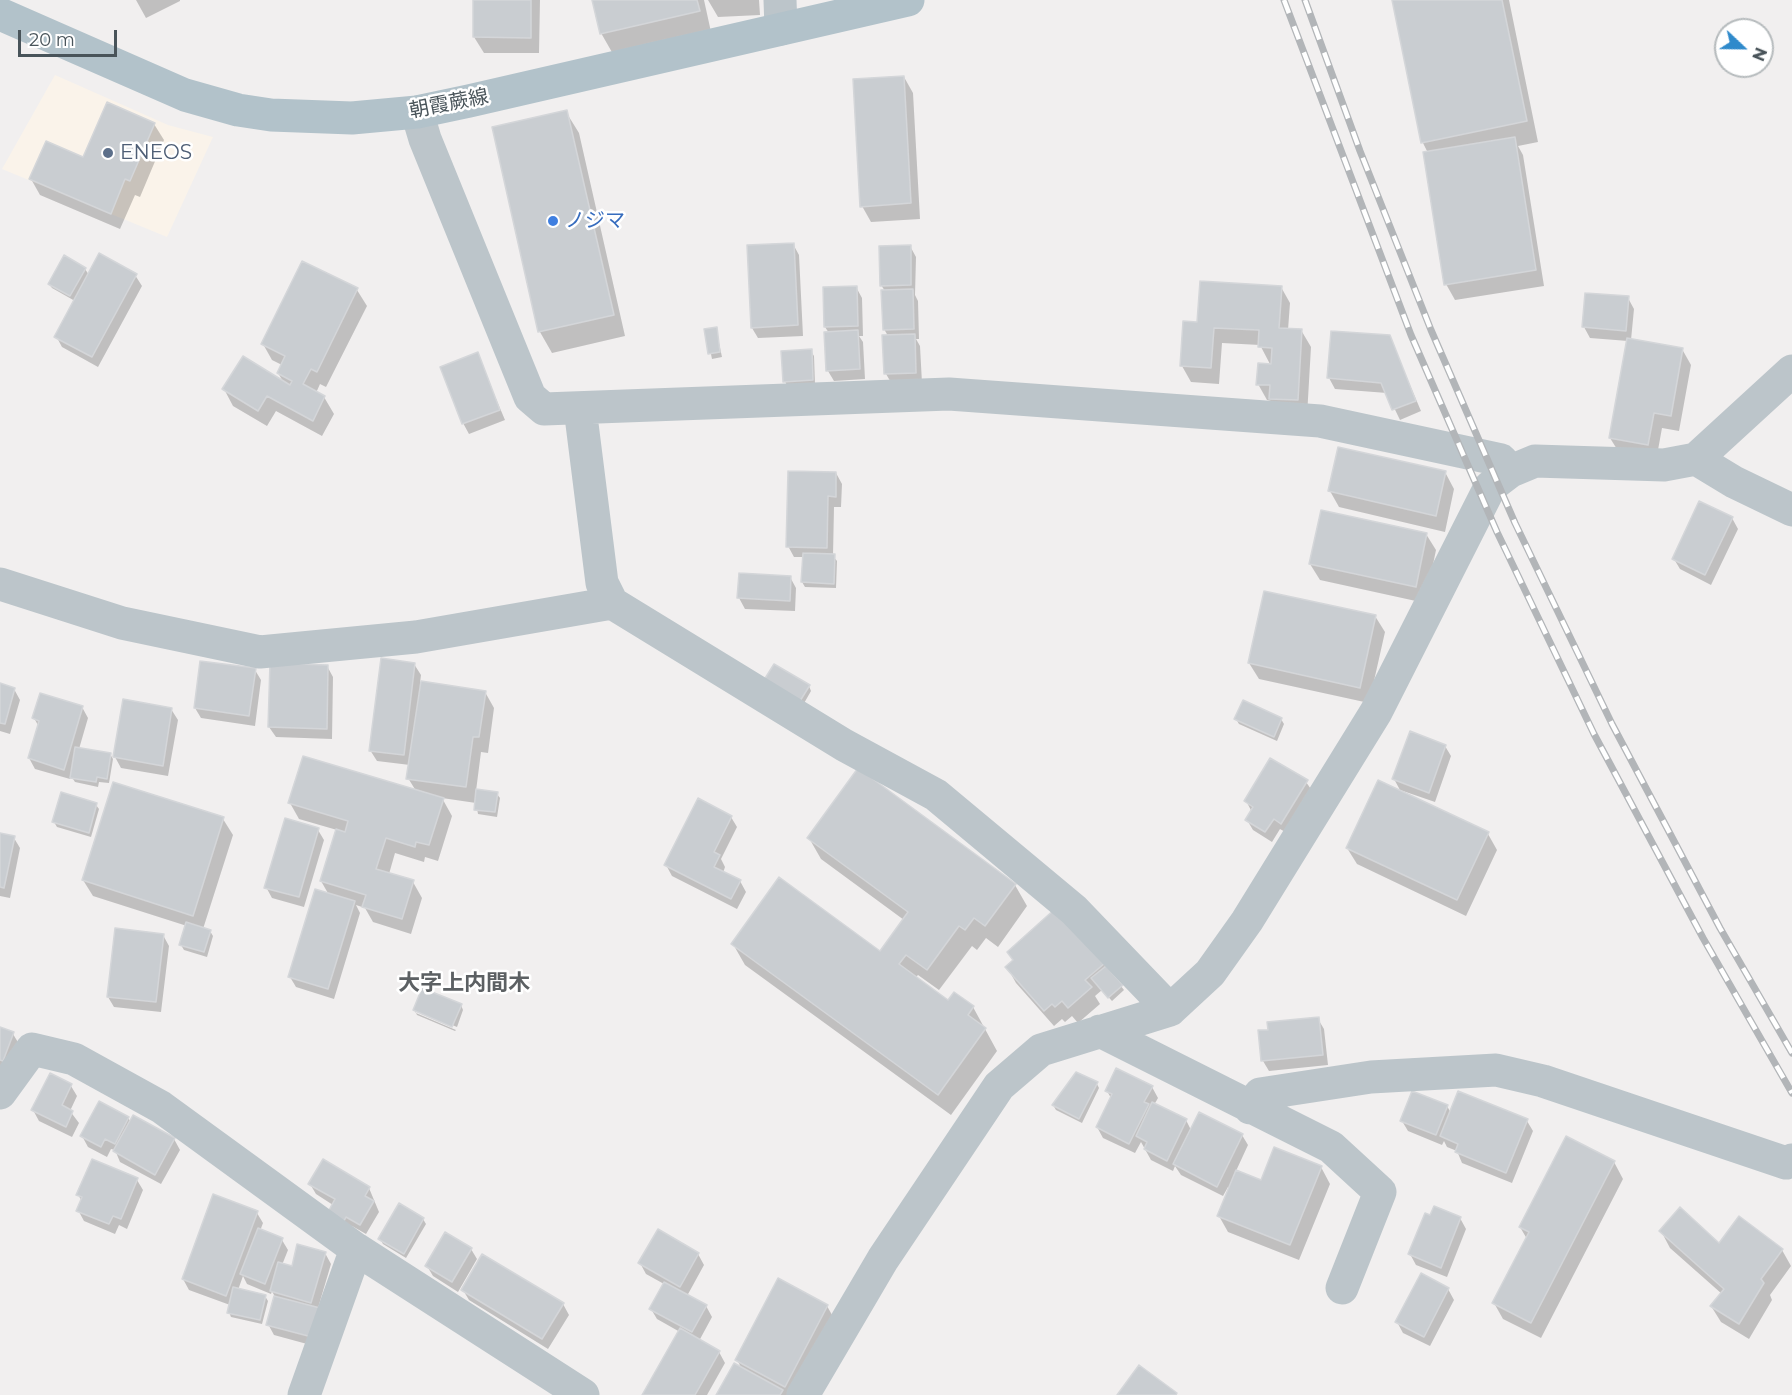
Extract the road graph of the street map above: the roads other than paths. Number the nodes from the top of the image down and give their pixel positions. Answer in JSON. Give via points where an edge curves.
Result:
{"nodes":[{"id":1,"x":908,"y":0,"type":"edge"},
{"id":2,"x":0,"y":14,"type":"edge"},
{"id":3,"x":780,"y":15,"type":"edge"},
{"id":4,"x":417,"y":112,"type":"junction"},
{"id":5,"x":1792,"y":371,"type":"edge"},
{"id":6,"x":580,"y":408,"type":"junction"},
{"id":7,"x":1696,"y":459,"type":"junction"},
{"id":8,"x":1511,"y":471,"type":"junction"},
{"id":9,"x":1792,"y":510,"type":"edge"},
{"id":10,"x":0,"y":584,"type":"edge"},
{"id":11,"x":612,"y":603,"type":"junction"},
{"id":12,"x":1170,"y":1010,"type":"junction"},
{"id":13,"x":1100,"y":1031,"type":"junction"},
{"id":14,"x":0,"y":1093,"type":"edge"},
{"id":15,"x":1250,"y":1108,"type":"junction"},
{"id":16,"x":1792,"y":1160,"type":"edge"},
{"id":17,"x":356,"y":1249,"type":"junction"},
{"id":18,"x":1342,"y":1288,"type":"dead end"},
{"id":19,"x":304,"y":1395,"type":"edge"},
{"id":20,"x":583,"y":1395,"type":"edge"},
{"id":21,"x":803,"y":1395,"type":"edge"}],
"edges":[{"from":1,"to":3,"type":"main road","name":"朝霞蕨線"},
{"from":2,"to":4,"type":"main road","name":"朝霞蕨線","via":[[142,78],[238,110],[306,118]]},
{"from":3,"to":4,"type":"main road","name":"朝霞蕨線"},
{"from":4,"to":6,"type":"street","via":[[530,397],[544,409]]},
{"from":5,"to":7,"type":"street"},
{"from":6,"to":8,"type":"street","via":[[949,394],[1320,421],[1501,460]]},
{"from":6,"to":11,"type":"street","via":[[602,583]]},
{"from":7,"to":8,"type":"street","via":[[1664,465],[1535,461]]},
{"from":7,"to":9,"type":"street"},
{"from":8,"to":12,"type":"street","via":[[1490,487],[1376,712],[1247,921],[1210,973]]},
{"from":10,"to":11,"type":"street","via":[[122,623],[260,652],[416,637]]},
{"from":11,"to":12,"type":"street","via":[[844,745],[936,795],[1074,910]]},
{"from":12,"to":13,"type":"street"},
{"from":13,"to":15,"type":"street"},
{"from":13,"to":21,"type":"street","via":[[1041,1050],[999,1086],[883,1259]]},
{"from":14,"to":17,"type":"street","via":[[32,1048],[74,1059],[161,1107]]},
{"from":15,"to":16,"type":"street","via":[[1260,1094],[1371,1077],[1496,1070],[1543,1081],[1786,1163]]},
{"from":15,"to":18,"type":"street","via":[[1331,1147],[1380,1192]]},
{"from":17,"to":19,"type":"street"},
{"from":17,"to":20,"type":"street"}]}
